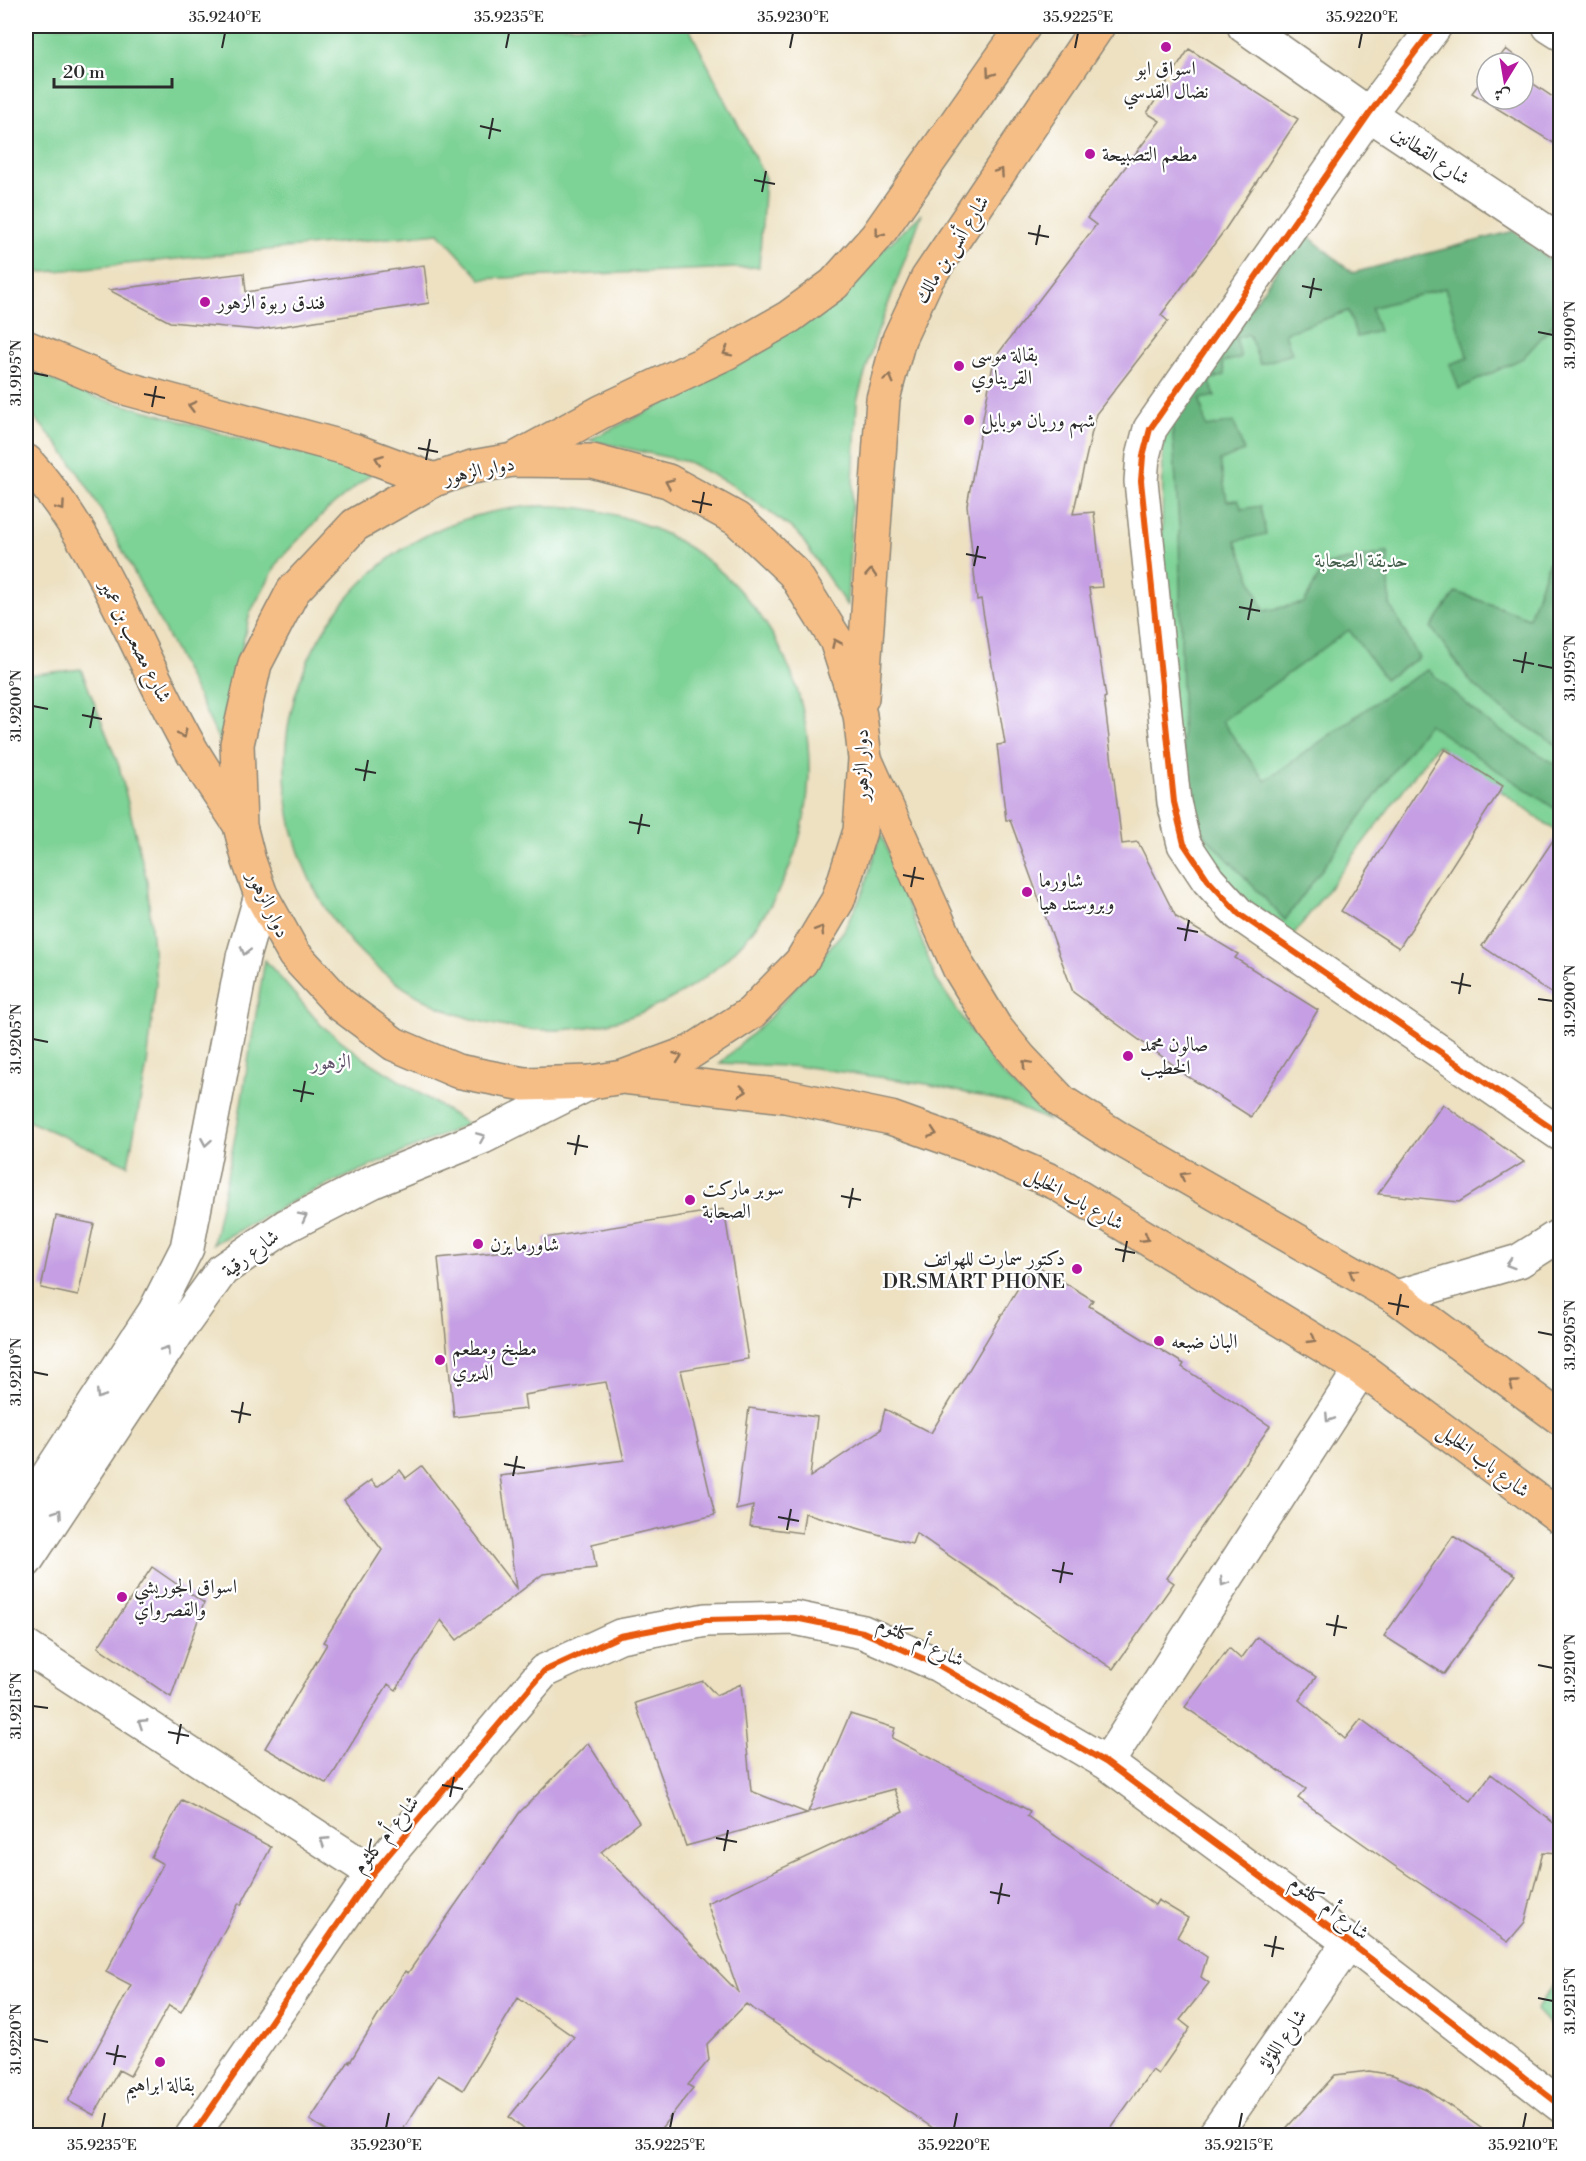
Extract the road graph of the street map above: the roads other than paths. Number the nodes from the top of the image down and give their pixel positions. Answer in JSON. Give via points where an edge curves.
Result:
{"nodes":[{"id":1,"x":1024,"y":26,"type":"edge"},
{"id":2,"x":1098,"y":26,"type":"edge"},
{"id":3,"x":1244,"y":26,"type":"edge"},
{"id":4,"x":1435,"y":26,"type":"edge"},
{"id":5,"x":1549,"y":26,"type":"edge"},
{"id":6,"x":1560,"y":33,"type":"edge"},
{"id":7,"x":1369,"y":114,"type":"junction"},
{"id":8,"x":1560,"y":241,"type":"edge"},
{"id":9,"x":26,"y":347,"type":"edge"},
{"id":10,"x":513,"y":460,"type":"junction"},
{"id":11,"x":26,"y":461,"type":"edge"},
{"id":12,"x":434,"y":480,"type":"junction"},
{"id":13,"x":860,"y":715,"type":"junction"},
{"id":14,"x":865,"y":759,"type":"junction"},
{"id":15,"x":240,"y":826,"type":"junction"},
{"id":16,"x":261,"y":895,"type":"junction"},
{"id":17,"x":607,"y":1080,"type":"junction"},
{"id":18,"x":1560,"y":1134,"type":"edge"},
{"id":19,"x":1560,"y":1235,"type":"edge"},
{"id":20,"x":1396,"y":1297,"type":"junction"},
{"id":21,"x":1361,"y":1369,"type":"junction"},
{"id":22,"x":1560,"y":1418,"type":"edge"},
{"id":23,"x":26,"y":1509,"type":"edge"},
{"id":24,"x":1560,"y":1517,"type":"edge"},
{"id":25,"x":26,"y":1561,"type":"edge"},
{"id":26,"x":26,"y":1647,"type":"edge"},
{"id":27,"x":1107,"y":1763,"type":"junction"},
{"id":28,"x":373,"y":1873,"type":"junction"},
{"id":29,"x":1349,"y":1942,"type":"junction"},
{"id":30,"x":1560,"y":2105,"type":"edge"},
{"id":31,"x":192,"y":2136,"type":"edge"},
{"id":32,"x":1214,"y":2136,"type":"edge"}],
"edges":[{"from":1,"to":10,"type":"main road","one_way":true,"via":[[876,237],[834,284],[729,352],[601,412]]},
{"from":13,"to":2,"type":"main road","name":"شارع أنس بن مالك","one_way":true,"via":[[883,399],[899,339],[927,279]]},
{"from":3,"to":7,"type":"street","name":"شارع القطانين"},
{"from":4,"to":7,"type":"street"},
{"from":5,"to":6,"type":"street"},
{"from":7,"to":8,"type":"street","name":"شارع القطانين"},
{"from":7,"to":18,"type":"street","via":[[1150,429],[1141,482],[1174,802],[1184,844],[1208,880],[1239,914]]},
{"from":12,"to":9,"type":"main road","one_way":true,"via":[[353,450],[121,387]]},
{"from":10,"to":12,"type":"main road","name":"دوار الزهور"},
{"from":13,"to":10,"type":"main road","name":"دوار الزهور","one_way":true,"via":[[836,640],[806,592],[794,573],[737,519],[668,481],[636,472],[592,461]]},
{"from":11,"to":15,"type":"main road","name":"شارع مصعب بن عمير","one_way":true,"via":[[89,546],[190,748]]},
{"from":12,"to":15,"type":"main road","name":"دوار الزهور","via":[[355,525],[293,591],[255,664],[237,744]]},
{"from":13,"to":14,"type":"main road","name":"دوار الزهور"},
{"from":17,"to":14,"type":"main road","name":"دوار الزهور","one_way":true,"via":[[701,1046],[751,1013],[801,963],[838,900],[860,831]]},
{"from":20,"to":14,"type":"main road","one_way":true,"via":[[1062,1102],[995,1027],[959,968]]},
{"from":15,"to":16,"type":"main road","name":"دوار الزهور"},
{"from":16,"to":17,"type":"main road","name":"دوار الزهور","via":[[294,954],[340,1004],[394,1044],[457,1071],[524,1084]]},
{"from":16,"to":23,"type":"street","one_way":true,"via":[[243,957],[187,1248],[155,1311]]},
{"from":17,"to":21,"type":"main road","name":"شارع باب الخليل","one_way":true,"via":[[785,1096],[891,1118],[983,1150],[1056,1183]]},
{"from":25,"to":17,"type":"street","name":"شارع رقية","one_way":true,"via":[[222,1270],[286,1226],[364,1186]]},
{"from":19,"to":20,"type":"street","one_way":true,"via":[[1519,1261]]},
{"from":22,"to":20,"type":"main road","one_way":true},
{"from":21,"to":24,"type":"main road","name":"شارع باب الخليل"},
{"from":21,"to":27,"type":"street","one_way":true},
{"from":28,"to":26,"type":"street","one_way":true},
{"from":27,"to":28,"type":"street","name":"شارع أم كلثوم","via":[[938,1665],[863,1632],[795,1618],[706,1620],[620,1636],[544,1671]]},
{"from":27,"to":29,"type":"street","name":"شارع أم كلثوم"},
{"from":28,"to":31,"type":"street","name":"شارع أم كلثوم"},
{"from":29,"to":30,"type":"street","name":"شارع أم كلثوم"},
{"from":29,"to":32,"type":"street","name":"شارع اللؤلؤ"}]}
